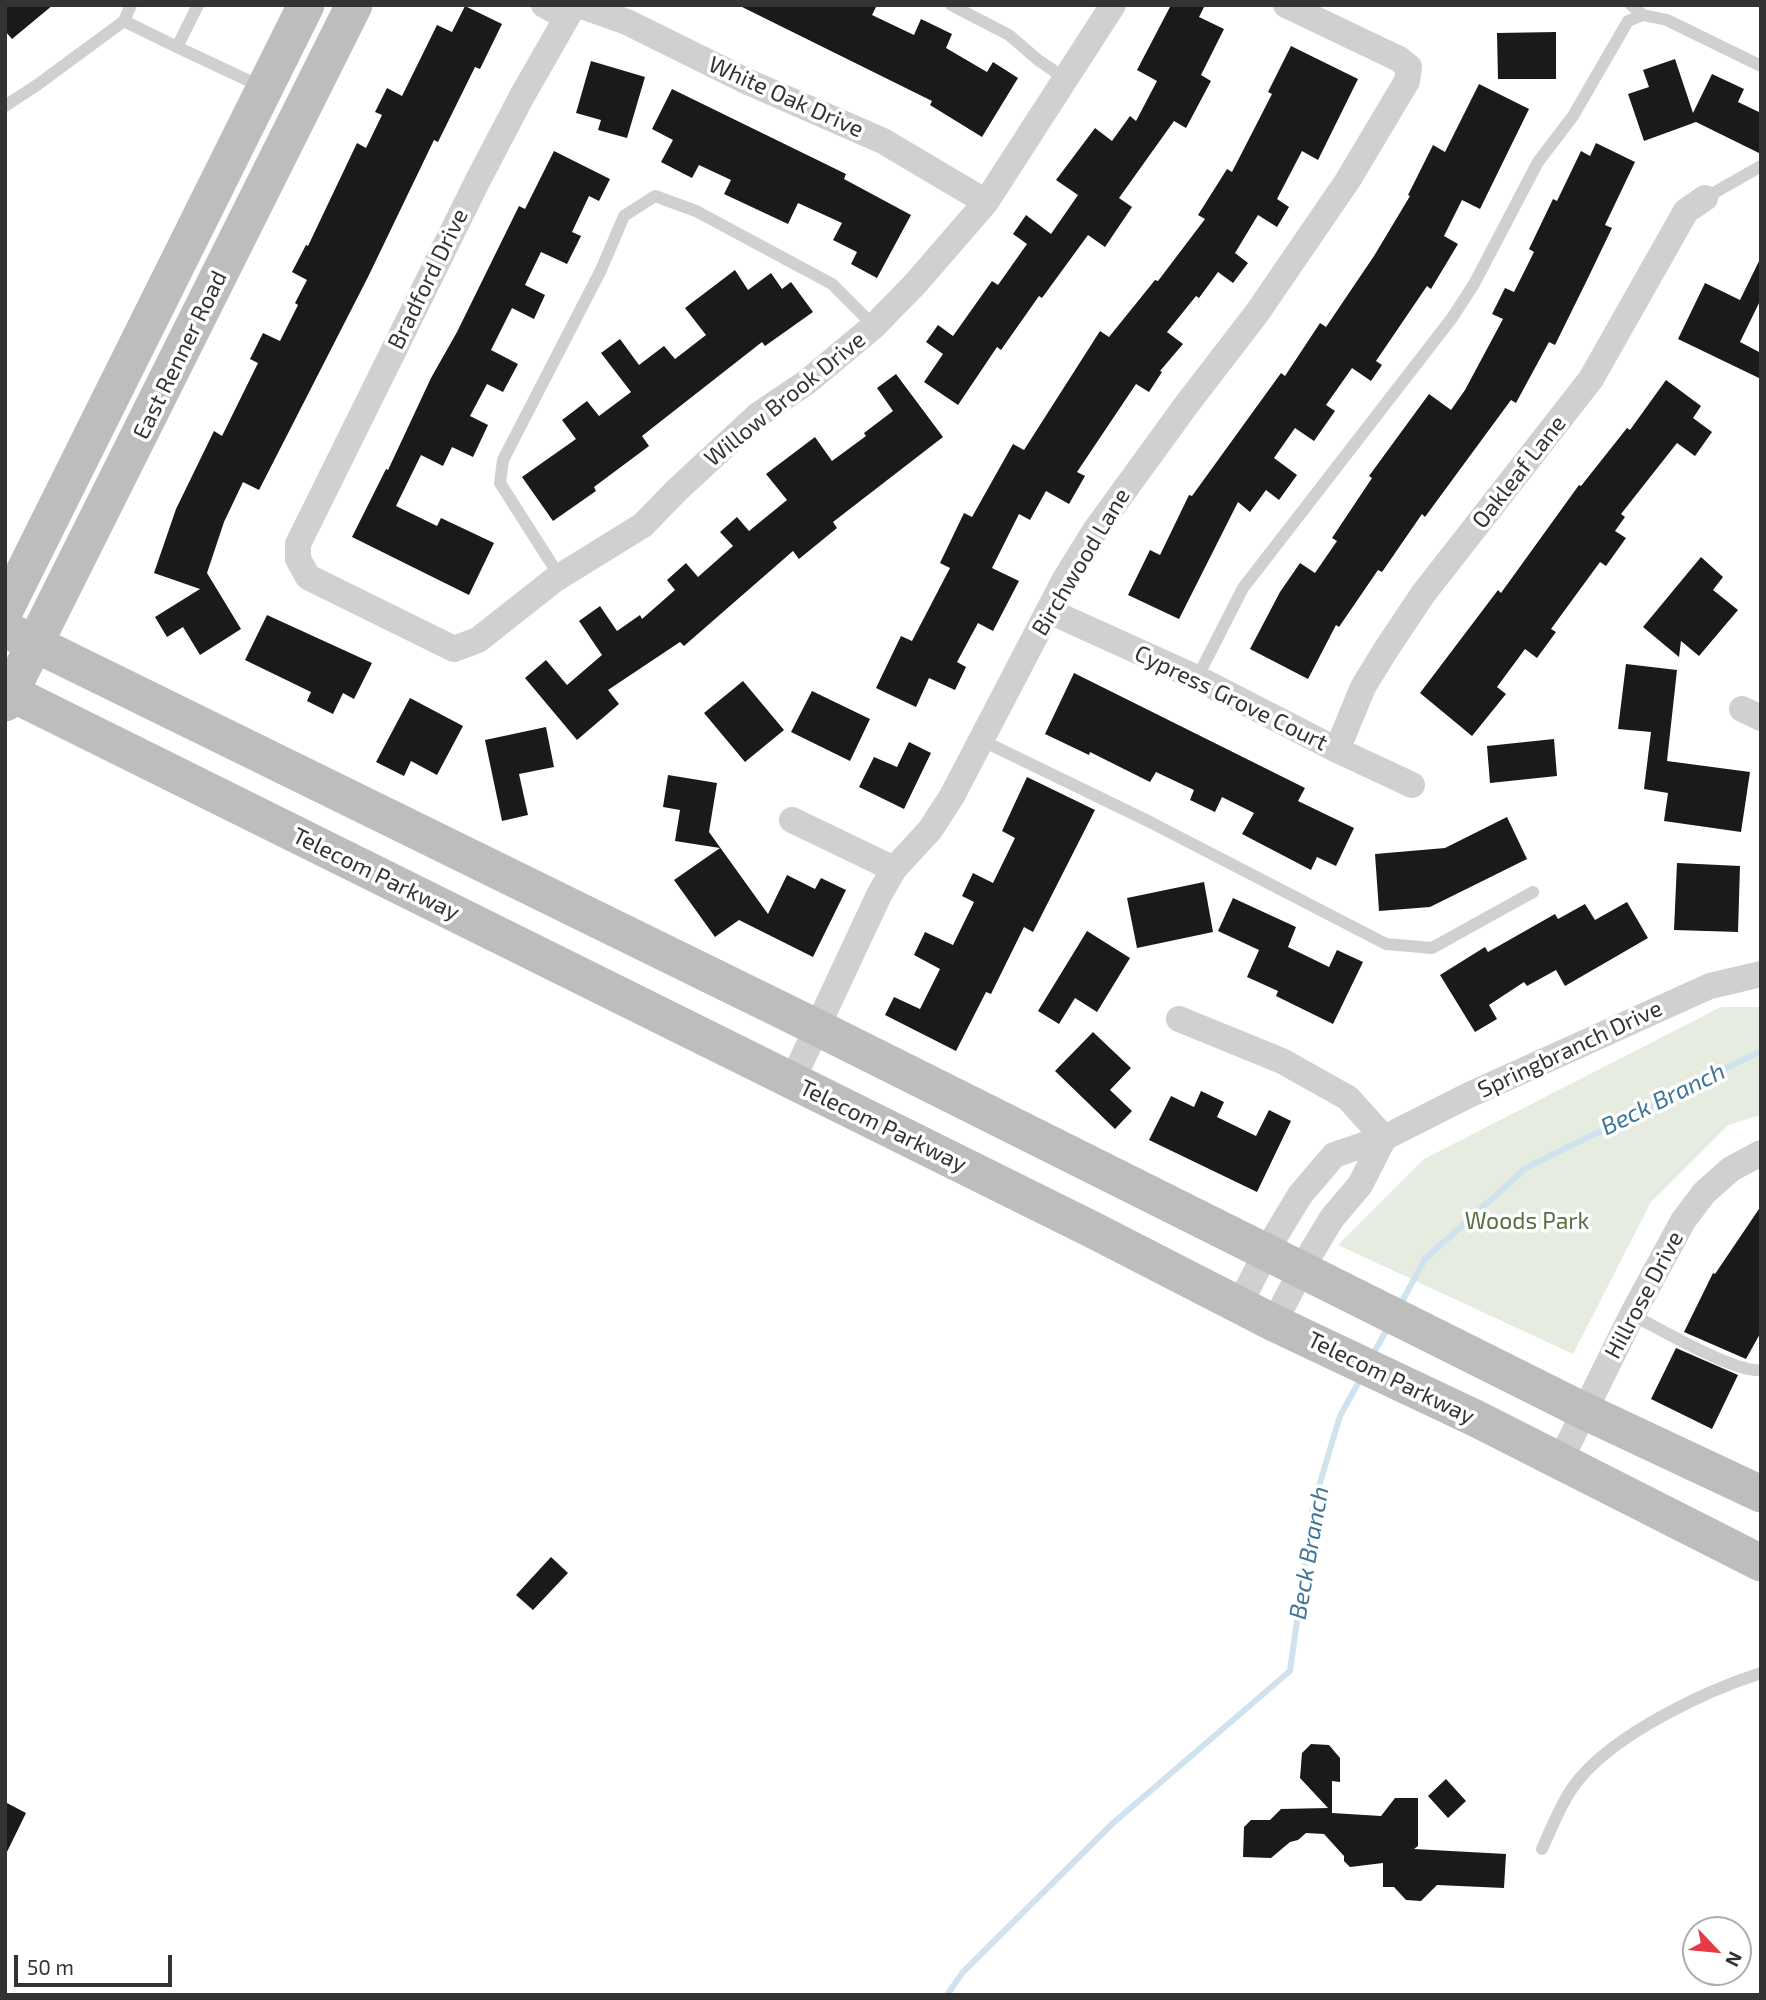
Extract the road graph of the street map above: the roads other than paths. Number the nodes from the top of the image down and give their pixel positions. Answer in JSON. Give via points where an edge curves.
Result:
{"nodes":[{"id":1,"x":131,"y":5,"type":"edge"},
{"id":2,"x":198,"y":5,"type":"edge"},
{"id":3,"x":306,"y":5,"type":"edge"},
{"id":4,"x":354,"y":5,"type":"edge"},
{"id":5,"x":544,"y":5,"type":"edge"},
{"id":6,"x":574,"y":5,"type":"edge"},
{"id":7,"x":951,"y":5,"type":"edge"},
{"id":8,"x":1113,"y":5,"type":"edge"},
{"id":9,"x":1286,"y":5,"type":"edge"},
{"id":10,"x":1631,"y":5,"type":"edge"},
{"id":11,"x":1643,"y":15,"type":"junction"},
{"id":12,"x":124,"y":21,"type":"junction"},
{"id":13,"x":177,"y":47,"type":"junction"},
{"id":14,"x":1761,"y":66,"type":"edge"},
{"id":15,"x":1067,"y":79,"type":"junction"},
{"id":16,"x":265,"y":89,"type":"junction"},
{"id":17,"x":5,"y":106,"type":"edge"},
{"id":18,"x":1761,"y":166,"type":"edge"},
{"id":19,"x":1705,"y":198,"type":"joint"},
{"id":20,"x":986,"y":202,"type":"junction"},
{"id":21,"x":874,"y":326,"type":"junction"},
{"id":22,"x":298,"y":559,"type":"joint"},
{"id":23,"x":560,"y":577,"type":"junction"},
{"id":24,"x":5,"y":610,"type":"edge"},
{"id":25,"x":1049,"y":611,"type":"junction"},
{"id":26,"x":21,"y":637,"type":"edge"},
{"id":27,"x":1197,"y":678,"type":"junction"},
{"id":28,"x":7,"y":695,"type":"edge"},
{"id":29,"x":981,"y":740,"type":"junction"},
{"id":30,"x":1336,"y":750,"type":"junction"},
{"id":31,"x":1412,"y":785,"type":"dead end"},
{"id":32,"x":792,"y":820,"type":"dead end"},
{"id":33,"x":894,"y":869,"type":"junction"},
{"id":34,"x":1533,"y":892,"type":"dead end"},
{"id":35,"x":1761,"y":974,"type":"edge"},
{"id":36,"x":1179,"y":1019,"type":"dead end"},
{"id":37,"x":818,"y":1028,"type":"junction"},
{"id":38,"x":792,"y":1081,"type":"junction"},
{"id":39,"x":1384,"y":1138,"type":"junction"},
{"id":40,"x":1761,"y":1153,"type":"edge"},
{"id":41,"x":1320,"y":1171,"type":"junction"},
{"id":42,"x":1351,"y":1196,"type":"junction"},
{"id":43,"x":1267,"y":1252,"type":"junction"},
{"id":44,"x":1316,"y":1278,"type":"junction"},
{"id":45,"x":1239,"y":1305,"type":"junction"},
{"id":46,"x":1632,"y":1315,"type":"junction"},
{"id":47,"x":1274,"y":1323,"type":"junction"},
{"id":48,"x":1761,"y":1370,"type":"edge"},
{"id":49,"x":1584,"y":1411,"type":"junction"},
{"id":50,"x":1559,"y":1462,"type":"junction"},
{"id":51,"x":1761,"y":1494,"type":"edge"},
{"id":52,"x":1761,"y":1563,"type":"edge"},
{"id":53,"x":1761,"y":1673,"type":"edge"},
{"id":54,"x":1542,"y":1849,"type":"dead end"}],
"edges":[{"from":1,"to":12,"type":"lane"},
{"from":2,"to":13,"type":"lane"},
{"from":3,"to":16,"type":"street","name":"East Renner Road"},
{"from":4,"to":26,"type":"street","name":"East Renner Road"},
{"from":5,"to":6,"type":"street","name":"White Oak Drive","via":[[553,10]]},
{"from":6,"to":20,"type":"street","name":"White Oak Drive","via":[[627,22],[883,141]]},
{"from":6,"to":22,"type":"street","name":"Bradford Drive","via":[[437,260],[302,535]]},
{"from":7,"to":15,"type":"lane","via":[[1009,36]]},
{"from":8,"to":15,"type":"street","name":"Willow Brook Drive"},
{"from":9,"to":25,"type":"street","name":"Birchwood Lane","via":[[1399,59],[1409,67],[1407,81],[1348,180],[1257,313],[1094,531]]},
{"from":10,"to":11,"type":"lane"},
{"from":11,"to":14,"type":"lane","via":[[1667,20]]},
{"from":11,"to":27,"type":"lane","via":[[1628,21],[1573,116],[1538,162],[1452,318],[1243,588]]},
{"from":12,"to":13,"type":"lane"},
{"from":12,"to":17,"type":"lane"},
{"from":13,"to":16,"type":"lane"},
{"from":15,"to":20,"type":"street","name":"Willow Brook Drive"},
{"from":16,"to":24,"type":"street","name":"East Renner Road"},
{"from":18,"to":19,"type":"lane"},
{"from":19,"to":30,"type":"street","name":"Oakleaf Lane","via":[[1686,211],[1591,379],[1423,594],[1363,687]]},
{"from":20,"to":21,"type":"street","name":"Willow Brook Drive"},
{"from":21,"to":23,"type":"street","name":"Willow Brook Drive","via":[[807,382],[758,415],[643,525]]},
{"from":21,"to":23,"type":"lane","via":[[832,284],[696,211],[654,196],[624,216],[503,460],[500,483]]},
{"from":22,"to":23,"type":"street","name":"Willow Brook Drive","via":[[308,577],[454,649],[478,640]]},
{"from":25,"to":27,"type":"street","name":"Cypress Grove Court"},
{"from":25,"to":29,"type":"street","name":"Birchwood Lane"},
{"from":26,"to":28,"type":"street","name":"East Renner Road"},
{"from":26,"to":37,"type":"street"},
{"from":27,"to":30,"type":"street","name":"Cypress Grove Court"},
{"from":28,"to":38,"type":"street","name":"Telecom Parkway"},
{"from":29,"to":33,"type":"street","name":"Birchwood Lane","via":[[930,830]]},
{"from":29,"to":34,"type":"lane","via":[[1386,944],[1432,948]]},
{"from":30,"to":31,"type":"street","name":"Cypress Grove Court"},
{"from":32,"to":33,"type":"street"},
{"from":33,"to":37,"type":"street","name":"Birchwood Lane"},
{"from":35,"to":39,"type":"street","name":"Springbranch Drive","via":[[1710,986]]},
{"from":36,"to":39,"type":"street","via":[[1282,1061],[1348,1098]]},
{"from":37,"to":38,"type":"street","name":"Birchwood Lane"},
{"from":37,"to":43,"type":"street"},
{"from":38,"to":45,"type":"street","name":"Telecom Parkway"},
{"from":39,"to":41,"type":"street","name":"Springbranch Drive","via":[[1334,1155]]},
{"from":39,"to":42,"type":"street"},
{"from":40,"to":46,"type":"street","name":"Hillrose Drive","via":[[1731,1169],[1704,1193],[1677,1231]]},
{"from":41,"to":42,"type":"street"},
{"from":41,"to":43,"type":"street","name":"Springbranch Drive","via":[[1300,1195]]},
{"from":42,"to":44,"type":"street","via":[[1332,1218]]},
{"from":43,"to":44,"type":"street"},
{"from":43,"to":45,"type":"street","name":"Springbranch Drive"},
{"from":44,"to":47,"type":"street"},
{"from":44,"to":49,"type":"street"},
{"from":45,"to":47,"type":"street","name":"Telecom Parkway"},
{"from":46,"to":48,"type":"lane","via":[[1722,1360]]},
{"from":46,"to":49,"type":"street","name":"Hillrose Drive"},
{"from":47,"to":50,"type":"street","name":"Telecom Parkway"},
{"from":49,"to":50,"type":"street","name":"Hillrose Drive"},
{"from":49,"to":51,"type":"street"},
{"from":50,"to":52,"type":"street","name":"Telecom Parkway"},
{"from":53,"to":54,"type":"lane","via":[[1693,1700],[1604,1756],[1580,1778]]}]}
